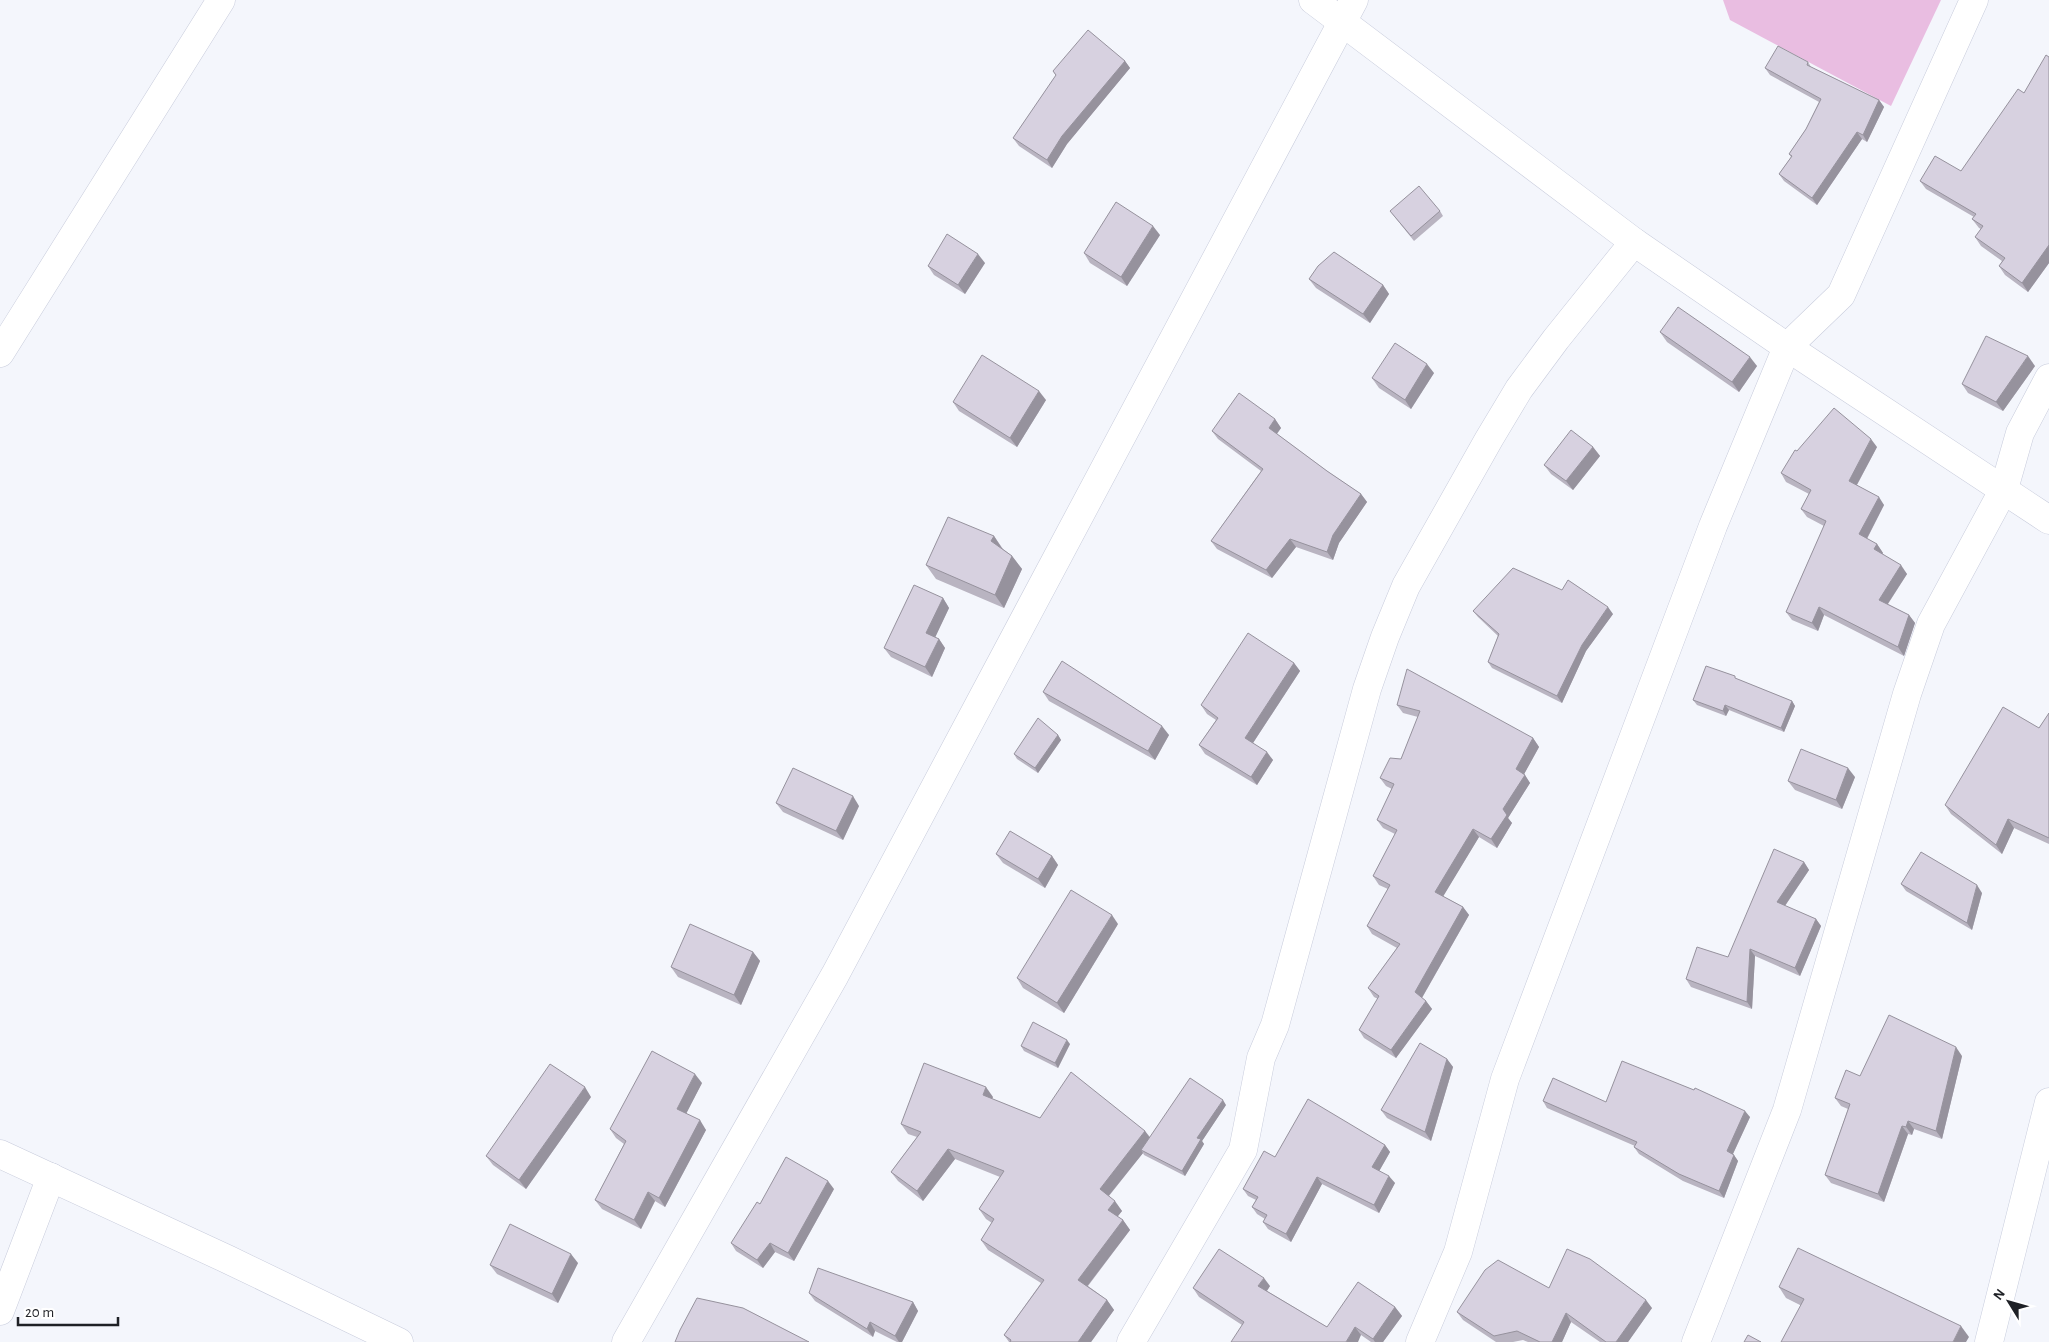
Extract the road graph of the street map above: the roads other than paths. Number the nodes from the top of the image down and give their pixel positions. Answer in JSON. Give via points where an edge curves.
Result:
{"nodes":[{"id":1,"x":221,"y":0,"type":"edge"},
{"id":2,"x":1313,"y":0,"type":"edge"},
{"id":3,"x":1974,"y":0,"type":"edge"},
{"id":4,"x":1348,"y":11,"type":"edge"},
{"id":5,"x":1634,"y":242,"type":"junction"},
{"id":6,"x":1787,"y":348,"type":"junction"},
{"id":7,"x":0,"y":353,"type":"edge"},
{"id":8,"x":2049,"y":378,"type":"edge"},
{"id":9,"x":2004,"y":489,"type":"junction"},
{"id":10,"x":2049,"y":520,"type":"edge"},
{"id":11,"x":2049,"y":1102,"type":"edge"},
{"id":12,"x":0,"y":1154,"type":"edge"},
{"id":13,"x":50,"y":1177,"type":"junction"},
{"id":14,"x":0,"y":1311,"type":"edge"},
{"id":15,"x":399,"y":1342,"type":"edge"},
{"id":16,"x":626,"y":1342,"type":"edge"},
{"id":17,"x":1131,"y":1342,"type":"edge"},
{"id":18,"x":1420,"y":1342,"type":"edge"},
{"id":19,"x":1696,"y":1342,"type":"edge"},
{"id":20,"x":1989,"y":1342,"type":"edge"}],
"edges":[{"from":1,"to":7,"type":"street"},
{"from":2,"to":4,"type":"street"},
{"from":3,"to":6,"type":"street","via":[[1841,295]]},
{"from":4,"to":5,"type":"street"},
{"from":4,"to":16,"type":"street","via":[[840,966]]},
{"from":5,"to":6,"type":"street"},
{"from":5,"to":17,"type":"street","via":[[1519,389],[1406,586],[1367,689],[1275,1025],[1261,1058],[1243,1150]]},
{"from":6,"to":9,"type":"street"},
{"from":6,"to":18,"type":"street","via":[[1713,526],[1505,1080],[1458,1252]]},
{"from":8,"to":9,"type":"street","via":[[2020,433]]},
{"from":9,"to":10,"type":"street"},
{"from":9,"to":19,"type":"street","via":[[1931,624],[1787,1110]]},
{"from":11,"to":20,"type":"street"},
{"from":12,"to":13,"type":"street"},
{"from":13,"to":14,"type":"street"},
{"from":13,"to":15,"type":"street"}]}
